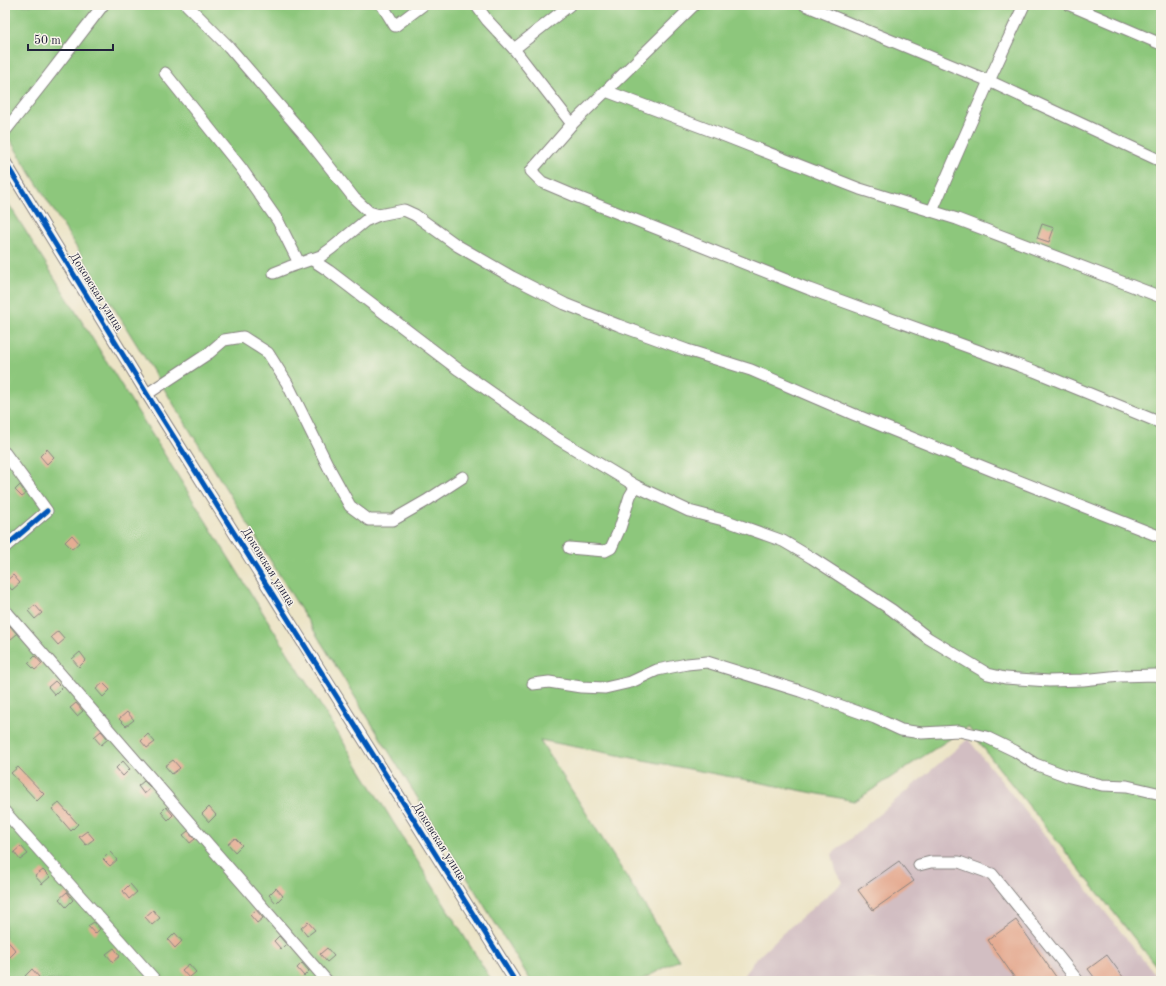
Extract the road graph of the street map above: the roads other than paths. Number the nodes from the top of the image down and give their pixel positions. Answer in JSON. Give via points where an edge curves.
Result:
{"nodes":[{"id":1,"x":103,"y":5,"type":"edge"},
{"id":2,"x":187,"y":5,"type":"edge"},
{"id":3,"x":382,"y":5,"type":"edge"},
{"id":4,"x":423,"y":5,"type":"edge"},
{"id":5,"x":476,"y":5,"type":"edge"},
{"id":6,"x":570,"y":5,"type":"edge"},
{"id":7,"x":694,"y":5,"type":"edge"},
{"id":8,"x":805,"y":5,"type":"edge"},
{"id":9,"x":1024,"y":5,"type":"edge"},
{"id":10,"x":1070,"y":5,"type":"edge"},
{"id":11,"x":1161,"y":44,"type":"edge"},
{"id":12,"x":514,"y":50,"type":"junction"},
{"id":13,"x":165,"y":73,"type":"dead end"},
{"id":14,"x":989,"y":81,"type":"junction"},
{"id":15,"x":606,"y":91,"type":"junction"},
{"id":16,"x":572,"y":124,"type":"junction"},
{"id":17,"x":5,"y":131,"type":"edge"},
{"id":18,"x":1161,"y":161,"type":"edge"},
{"id":19,"x":5,"y":162,"type":"edge"},
{"id":20,"x":932,"y":211,"type":"junction"},
{"id":21,"x":379,"y":215,"type":"junction"},
{"id":22,"x":311,"y":259,"type":"junction"},
{"id":23,"x":299,"y":263,"type":"junction"},
{"id":24,"x":274,"y":273,"type":"dead end"},
{"id":25,"x":1161,"y":297,"type":"edge"},
{"id":26,"x":148,"y":394,"type":"junction"},
{"id":27,"x":1161,"y":423,"type":"edge"},
{"id":28,"x":5,"y":453,"type":"edge"},
{"id":29,"x":463,"y":477,"type":"dead end"},
{"id":30,"x":636,"y":486,"type":"junction"},
{"id":31,"x":1161,"y":537,"type":"edge"},
{"id":32,"x":5,"y":547,"type":"edge"},
{"id":33,"x":570,"y":548,"type":"dead end"},
{"id":34,"x":5,"y":610,"type":"edge"},
{"id":35,"x":1161,"y":677,"type":"edge"},
{"id":36,"x":533,"y":684,"type":"dead end"},
{"id":37,"x":1161,"y":794,"type":"edge"},
{"id":38,"x":5,"y":812,"type":"edge"},
{"id":39,"x":918,"y":865,"type":"dead end"},
{"id":40,"x":156,"y":981,"type":"edge"},
{"id":41,"x":327,"y":981,"type":"edge"},
{"id":42,"x":515,"y":981,"type":"edge"},
{"id":43,"x":1078,"y":981,"type":"edge"}],
"edges":[{"from":1,"to":17,"type":"street"},
{"from":2,"to":21,"type":"street","via":[[229,47],[303,133],[354,198],[369,212]]},
{"from":3,"to":4,"type":"street","via":[[395,26]]},
{"from":5,"to":12,"type":"street"},
{"from":6,"to":12,"type":"street"},
{"from":7,"to":15,"type":"street"},
{"from":8,"to":14,"type":"street"},
{"from":9,"to":14,"type":"street"},
{"from":10,"to":11,"type":"street"},
{"from":12,"to":16,"type":"street"},
{"from":13,"to":23,"type":"street","via":[[241,168],[278,221]]},
{"from":14,"to":18,"type":"street"},
{"from":14,"to":20,"type":"street"},
{"from":15,"to":16,"type":"street"},
{"from":15,"to":20,"type":"street","via":[[860,189]]},
{"from":16,"to":27,"type":"street","via":[[531,171],[542,182],[810,289],[1034,371]]},
{"from":19,"to":26,"type":"street","name":"Доковская улица"},
{"from":20,"to":25,"type":"street"},
{"from":21,"to":22,"type":"street","via":[[365,221],[321,256]]},
{"from":21,"to":31,"type":"street","via":[[404,210],[458,246],[565,304],[687,350],[750,370]]},
{"from":22,"to":23,"type":"street"},
{"from":22,"to":30,"type":"street","via":[[558,439]]},
{"from":23,"to":24,"type":"street"},
{"from":26,"to":29,"type":"street","via":[[224,340],[243,337],[268,353],[350,506],[368,520],[393,520]]},
{"from":26,"to":42,"type":"street","name":"Доковская улица"},
{"from":28,"to":32,"type":"street","via":[[47,512]]},
{"from":30,"to":33,"type":"street","via":[[611,548],[605,551]]},
{"from":30,"to":35,"type":"street","via":[[689,511],[727,521],[783,541],[885,606],[928,638],[988,674],[1005,678],[1049,681],[1120,676]]},
{"from":34,"to":41,"type":"street"},
{"from":36,"to":37,"type":"street","via":[[549,682],[605,688],[631,682],[657,670],[707,662],[800,691],[901,730],[922,733],[959,731],[986,737],[1035,764],[1070,778]]},
{"from":38,"to":40,"type":"street"},
{"from":39,"to":43,"type":"street","via":[[931,862],[959,862],[992,874]]}]}
